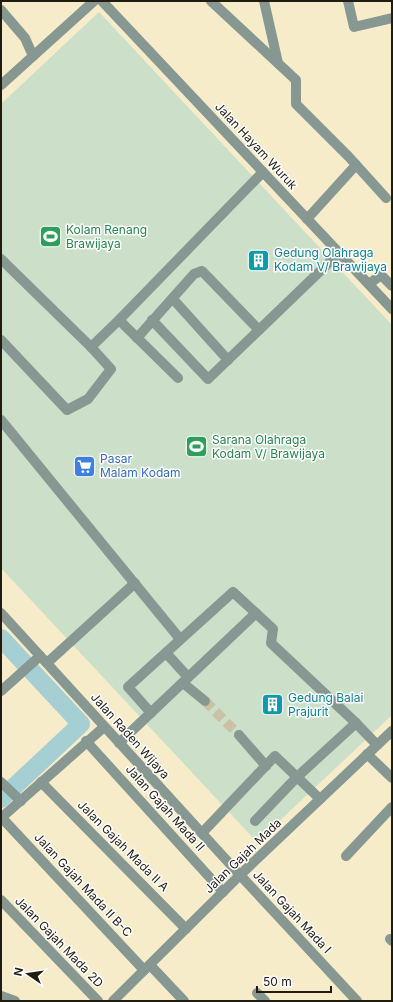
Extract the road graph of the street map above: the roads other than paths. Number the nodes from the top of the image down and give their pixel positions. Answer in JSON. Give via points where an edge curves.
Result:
{"nodes":[{"id":1,"x":94,"y":1,"type":"edge"},
{"id":2,"x":102,"y":1,"type":"edge"},
{"id":3,"x":212,"y":1,"type":"edge"},
{"id":4,"x":264,"y":1,"type":"edge"},
{"id":5,"x":348,"y":1,"type":"edge"},
{"id":6,"x":1,"y":10,"type":"edge"},
{"id":7,"x":392,"y":18,"type":"edge"},
{"id":8,"x":33,"y":56,"type":"junction"},
{"id":9,"x":278,"y":63,"type":"junction"},
{"id":10,"x":1,"y":85,"type":"edge"},
{"id":11,"x":356,"y":165,"type":"junction"},
{"id":12,"x":263,"y":172,"type":"junction"},
{"id":13,"x":386,"y":198,"type":"dead end"},
{"id":14,"x":307,"y":219,"type":"junction"},
{"id":15,"x":339,"y":253,"type":"junction"},
{"id":16,"x":1,"y":259,"type":"edge"},
{"id":17,"x":369,"y":284,"type":"junction"},
{"id":18,"x":392,"y":286,"type":"edge"},
{"id":19,"x":173,"y":300,"type":"junction"},
{"id":20,"x":392,"y":309,"type":"edge"},
{"id":21,"x":119,"y":320,"type":"junction"},
{"id":22,"x":152,"y":320,"type":"junction"},
{"id":23,"x":259,"y":330,"type":"junction"},
{"id":24,"x":137,"y":338,"type":"junction"},
{"id":25,"x":1,"y":340,"type":"edge"},
{"id":26,"x":91,"y":347,"type":"junction"},
{"id":27,"x":228,"y":360,"type":"junction"},
{"id":28,"x":178,"y":378,"type":"dead end"},
{"id":29,"x":3,"y":426,"type":"edge"},
{"id":30,"x":135,"y":583,"type":"junction"},
{"id":31,"x":1,"y":613,"type":"edge"},
{"id":32,"x":256,"y":613,"type":"junction"},
{"id":33,"x":180,"y":639,"type":"junction"},
{"id":34,"x":166,"y":653,"type":"junction"},
{"id":35,"x":41,"y":659,"type":"junction"},
{"id":36,"x":186,"y":680,"type":"junction"},
{"id":37,"x":1,"y":690,"type":"edge"},
{"id":38,"x":205,"y":701,"type":"tunnel mouth"},
{"id":39,"x":151,"y":713,"type":"junction"},
{"id":40,"x":356,"y":723,"type":"junction"},
{"id":41,"x":104,"y":727,"type":"junction"},
{"id":42,"x":392,"y":731,"type":"edge"},
{"id":43,"x":239,"y":735,"type":"tunnel mouth"},
{"id":44,"x":86,"y":741,"type":"junction"},
{"id":45,"x":119,"y":743,"type":"junction"},
{"id":46,"x":377,"y":745,"type":"junction"},
{"id":47,"x":367,"y":754,"type":"junction"},
{"id":48,"x":266,"y":766,"type":"junction"},
{"id":49,"x":297,"y":777,"type":"junction"},
{"id":50,"x":392,"y":778,"type":"edge"},
{"id":51,"x":41,"y":782,"type":"junction"},
{"id":52,"x":10,"y":791,"type":"edge"},
{"id":53,"x":320,"y":800,"type":"junction"},
{"id":54,"x":392,"y":807,"type":"edge"},
{"id":55,"x":1,"y":818,"type":"edge"},
{"id":56,"x":255,"y":821,"type":"dead end"},
{"id":57,"x":202,"y":833,"type":"junction"},
{"id":58,"x":346,"y":856,"type":"dead end"},
{"id":59,"x":240,"y":876,"type":"junction"},
{"id":60,"x":223,"y":892,"type":"junction"},
{"id":61,"x":1,"y":900,"type":"edge"},
{"id":62,"x":186,"y":929,"type":"junction"},
{"id":63,"x":147,"y":967,"type":"junction"},
{"id":64,"x":257,"y":993,"type":"dead end"},
{"id":65,"x":1,"y":996,"type":"edge"},
{"id":66,"x":15,"y":1001,"type":"edge"},
{"id":67,"x":98,"y":1001,"type":"edge"},
{"id":68,"x":113,"y":1001,"type":"edge"},
{"id":69,"x":184,"y":1001,"type":"edge"},
{"id":70,"x":265,"y":1001,"type":"edge"},
{"id":71,"x":357,"y":1001,"type":"edge"}],
"edges":[{"from":1,"to":8,"type":"street"},
{"from":2,"to":12,"type":"street","name":"Jalan Hayam Wuruk"},
{"from":3,"to":9,"type":"street"},
{"from":4,"to":9,"type":"street"},
{"from":5,"to":7,"type":"street","via":[[354,26]]},
{"from":6,"to":8,"type":"street","via":[[25,38]]},
{"from":8,"to":10,"type":"street"},
{"from":9,"to":11,"type":"street","via":[[296,80],[296,104]]},
{"from":11,"to":13,"type":"street"},
{"from":11,"to":14,"type":"street"},
{"from":12,"to":14,"type":"street","name":"Jalan Hayam Wuruk"},
{"from":12,"to":21,"type":"street"},
{"from":14,"to":15,"type":"street","name":"Jalan Hayam Wuruk"},
{"from":15,"to":17,"type":"street","name":"Jalan Hayam Wuruk"},
{"from":15,"to":23,"type":"street"},
{"from":16,"to":26,"type":"street"},
{"from":17,"to":18,"type":"street","via":[[381,275]]},
{"from":17,"to":20,"type":"street","name":"Jalan Hayam Wuruk"},
{"from":19,"to":22,"type":"street"},
{"from":19,"to":23,"type":"street","via":[[194,274],[202,271]]},
{"from":19,"to":27,"type":"street"},
{"from":21,"to":24,"type":"street"},
{"from":21,"to":26,"type":"street"},
{"from":22,"to":24,"type":"street"},
{"from":22,"to":27,"type":"street","via":[[208,379]]},
{"from":23,"to":27,"type":"street"},
{"from":24,"to":28,"type":"street"},
{"from":25,"to":26,"type":"street","via":[[67,410],[88,399],[111,369]]},
{"from":29,"to":30,"type":"street"},
{"from":30,"to":33,"type":"street"},
{"from":30,"to":35,"type":"street"},
{"from":31,"to":35,"type":"street","name":"Jalan Raden Wijaya"},
{"from":32,"to":33,"type":"street","via":[[233,592]]},
{"from":32,"to":36,"type":"street"},
{"from":32,"to":40,"type":"street","via":[[273,628],[271,643]]},
{"from":33,"to":34,"type":"street"},
{"from":34,"to":36,"type":"street"},
{"from":34,"to":39,"type":"street","via":[[128,687]]},
{"from":35,"to":37,"type":"street"},
{"from":35,"to":41,"type":"street","name":"Jalan Raden Wijaya"},
{"from":36,"to":38,"type":"street"},
{"from":36,"to":39,"type":"street"},
{"from":39,"to":45,"type":"street"},
{"from":40,"to":46,"type":"street"},
{"from":40,"to":49,"type":"street"},
{"from":41,"to":44,"type":"street"},
{"from":41,"to":45,"type":"street","name":"Jalan Raden Wijaya"},
{"from":42,"to":46,"type":"street","name":"Jalan Gajah Mada"},
{"from":43,"to":48,"type":"street"},
{"from":44,"to":51,"type":"street"},
{"from":44,"to":60,"type":"street","name":"Jalan Gajah Mada II"},
{"from":45,"to":57,"type":"street","name":"Jalan Raden Wijaya"},
{"from":46,"to":47,"type":"street","name":"Jalan Gajah Mada"},
{"from":47,"to":50,"type":"street"},
{"from":47,"to":53,"type":"street","name":"Jalan Gajah Mada"},
{"from":48,"to":49,"type":"street","via":[[275,756]]},
{"from":48,"to":57,"type":"street"},
{"from":49,"to":53,"type":"street"},
{"from":49,"to":56,"type":"street"},
{"from":51,"to":52,"type":"street"},
{"from":51,"to":62,"type":"street","name":"Jalan Gajah Mada II A"},
{"from":52,"to":55,"type":"street"},
{"from":53,"to":59,"type":"street","name":"Jalan Gajah Mada"},
{"from":54,"to":58,"type":"street"},
{"from":55,"to":63,"type":"street","name":"Jalan Gajah Mada II B-C"},
{"from":57,"to":59,"type":"street","name":"Jalan Raden Wijaya"},
{"from":59,"to":60,"type":"street","name":"Jalan Gajah Mada"},
{"from":59,"to":71,"type":"street","name":"Jalan Gajah Mada I"},
{"from":60,"to":62,"type":"street","name":"Jalan Gajah Mada"},
{"from":61,"to":67,"type":"street","name":"Jalan Gajah Mada 2D"},
{"from":62,"to":63,"type":"street","name":"Jalan Gajah Mada"},
{"from":63,"to":68,"type":"street","name":"Jalan Gajah Mada"},
{"from":63,"to":69,"type":"street","name":"Jalan Gajah Mada II B-C"},
{"from":64,"to":70,"type":"street"},
{"from":65,"to":66,"type":"street"}]}
